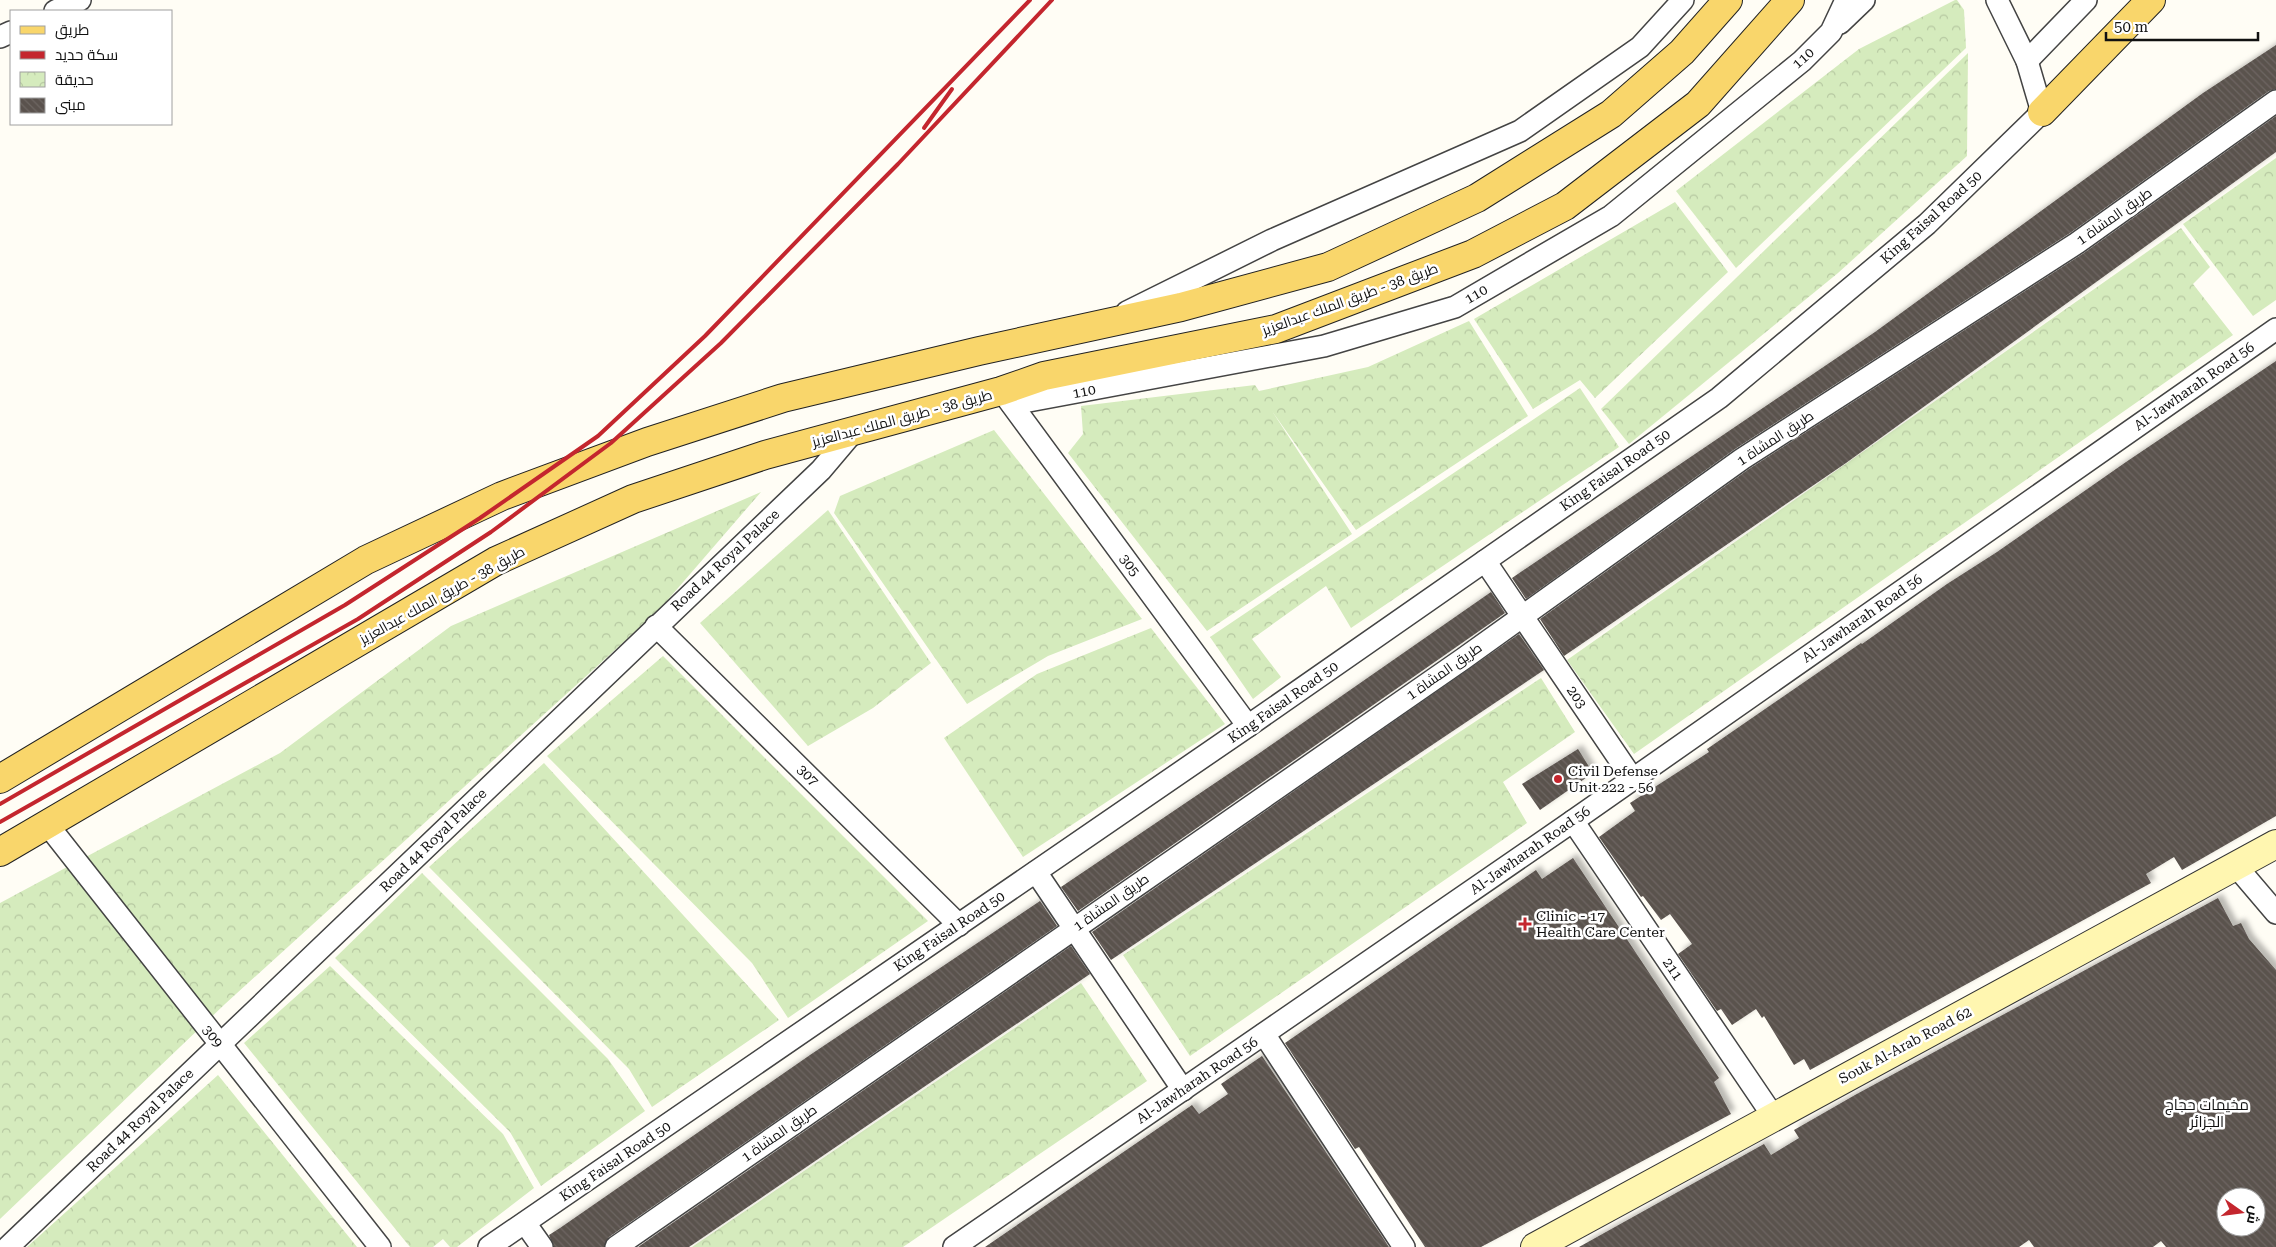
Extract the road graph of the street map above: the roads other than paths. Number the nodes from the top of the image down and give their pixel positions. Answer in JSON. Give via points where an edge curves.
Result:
{"nodes":[{"id":1,"x":80,"y":0,"type":"edge"},
{"id":2,"x":1683,"y":0,"type":"edge"},
{"id":3,"x":1728,"y":0,"type":"edge"},
{"id":4,"x":1790,"y":0,"type":"edge"},
{"id":5,"x":1836,"y":0,"type":"edge"},
{"id":6,"x":1846,"y":0,"type":"edge"},
{"id":7,"x":1864,"y":0,"type":"edge"},
{"id":8,"x":1997,"y":0,"type":"edge"},
{"id":9,"x":2086,"y":0,"type":"edge"},
{"id":10,"x":2151,"y":0,"type":"edge"},
{"id":11,"x":57,"y":10,"type":"edge"},
{"id":12,"x":1831,"y":32,"type":"junction"},
{"id":13,"x":2027,"y":61,"type":"junction"},
{"id":14,"x":2276,"y":102,"type":"edge"},
{"id":15,"x":2042,"y":112,"type":"junction"},
{"id":16,"x":1103,"y":324,"type":"junction"},
{"id":17,"x":2276,"y":329,"type":"edge"},
{"id":18,"x":1006,"y":398,"type":"junction"},
{"id":19,"x":854,"y":431,"type":"junction"},
{"id":20,"x":1485,"y":561,"type":"junction"},
{"id":21,"x":1522,"y":616,"type":"junction"},
{"id":22,"x":656,"y":626,"type":"junction"},
{"id":23,"x":1248,"y":726,"type":"junction"},
{"id":24,"x":1632,"y":778,"type":"junction"},
{"id":25,"x":0,"y":779,"type":"edge"},
{"id":26,"x":1573,"y":821,"type":"junction"},
{"id":27,"x":47,"y":824,"type":"junction"},
{"id":28,"x":2276,"y":844,"type":"edge"},
{"id":29,"x":0,"y":852,"type":"edge"},
{"id":30,"x":2236,"y":866,"type":"junction"},
{"id":31,"x":1036,"y":872,"type":"junction"},
{"id":32,"x":2276,"y":913,"type":"edge"},
{"id":33,"x":959,"y":925,"type":"junction"},
{"id":34,"x":1075,"y":927,"type":"junction"},
{"id":35,"x":1264,"y":1034,"type":"junction"},
{"id":36,"x":220,"y":1044,"type":"junction"},
{"id":37,"x":1183,"y":1090,"type":"junction"},
{"id":38,"x":1773,"y":1116,"type":"junction"},
{"id":39,"x":525,"y":1223,"type":"junction"},
{"id":40,"x":8,"y":1247,"type":"edge"},
{"id":41,"x":380,"y":1247,"type":"edge"},
{"id":42,"x":489,"y":1247,"type":"edge"},
{"id":43,"x":542,"y":1247,"type":"edge"},
{"id":44,"x":616,"y":1247,"type":"edge"},
{"id":45,"x":954,"y":1247,"type":"edge"},
{"id":46,"x":1404,"y":1247,"type":"edge"},
{"id":47,"x":1535,"y":1247,"type":"edge"}],
"edges":[{"from":1,"to":11,"type":"street"},
{"from":2,"to":16,"type":"street","via":[[1640,47],[1520,131],[1272,240]]},
{"from":3,"to":16,"type":"main road","via":[[1682,52],[1611,114],[1477,198],[1328,267],[1181,307]]},
{"from":4,"to":18,"type":"main road","name":"طريق 38 - طريق الملك عبدالعزيز","via":[[1698,104],[1566,206],[1473,254],[1276,329],[1044,376]]},
{"from":5,"to":12,"type":"street"},
{"from":6,"to":12,"type":"street","name":"110"},
{"from":7,"to":12,"type":"street"},
{"from":8,"to":13,"type":"street"},
{"from":9,"to":13,"type":"street"},
{"from":10,"to":15,"type":"main road"},
{"from":12,"to":18,"type":"street","name":"110","via":[[1802,61],[1610,216],[1455,306],[1324,346]]},
{"from":13,"to":15,"type":"street"},
{"from":14,"to":21,"type":"street","name":"طريق المشاة 1","via":[[2077,242],[1742,459]]},
{"from":15,"to":20,"type":"street","name":"King Faisal Road 50","via":[[1927,224],[1719,398]]},
{"from":16,"to":25,"type":"main road","via":[[783,398],[647,442],[502,496],[366,560]]},
{"from":17,"to":24,"type":"street","name":"Al-Jawharah Road 56"},
{"from":18,"to":19,"type":"main road","name":"طريق 38 - طريق الملك عبدالعزيز"},
{"from":18,"to":23,"type":"street","name":"305"},
{"from":19,"to":22,"type":"street","name":"Road 44 Royal Palace","via":[[821,470]]},
{"from":19,"to":27,"type":"main road","name":"طريق 38 - طريق الملك عبدالعزيز","via":[[765,455],[633,499],[496,561]]},
{"from":20,"to":21,"type":"street","name":"203"},
{"from":20,"to":23,"type":"street","name":"King Faisal Road 50"},
{"from":21,"to":24,"type":"street","name":"203"},
{"from":21,"to":34,"type":"street","name":"طريق المشاة 1"},
{"from":22,"to":33,"type":"street","name":"307"},
{"from":22,"to":36,"type":"street","name":"Road 44 Royal Palace"},
{"from":23,"to":31,"type":"street","name":"King Faisal Road 50"},
{"from":24,"to":26,"type":"street","name":"Al-Jawharah Road 56"},
{"from":26,"to":35,"type":"street","name":"Al-Jawharah Road 56"},
{"from":26,"to":38,"type":"street","name":"211"},
{"from":27,"to":29,"type":"main road","name":"طريق 38 - طريق الملك عبدالعزيز"},
{"from":27,"to":36,"type":"street","name":"309"},
{"from":28,"to":30,"type":"main road","name":"Souk Al-Arab Road 62"},
{"from":30,"to":32,"type":"street"},
{"from":30,"to":38,"type":"main road","name":"Souk Al-Arab Road 62"},
{"from":31,"to":33,"type":"street","name":"King Faisal Road 50"},
{"from":31,"to":34,"type":"street"},
{"from":33,"to":39,"type":"street","name":"King Faisal Road 50"},
{"from":34,"to":37,"type":"street"},
{"from":34,"to":44,"type":"street","name":"طريق المشاة 1"},
{"from":35,"to":37,"type":"street","name":"Al-Jawharah Road 56"},
{"from":35,"to":46,"type":"street"},
{"from":36,"to":40,"type":"street","name":"Road 44 Royal Palace"},
{"from":36,"to":41,"type":"street","name":"309"},
{"from":37,"to":45,"type":"street","name":"Al-Jawharah Road 56"},
{"from":38,"to":47,"type":"main road","name":"Souk Al-Arab Road 62"},
{"from":39,"to":42,"type":"street","name":"King Faisal Road 50"},
{"from":39,"to":43,"type":"street"}]}
